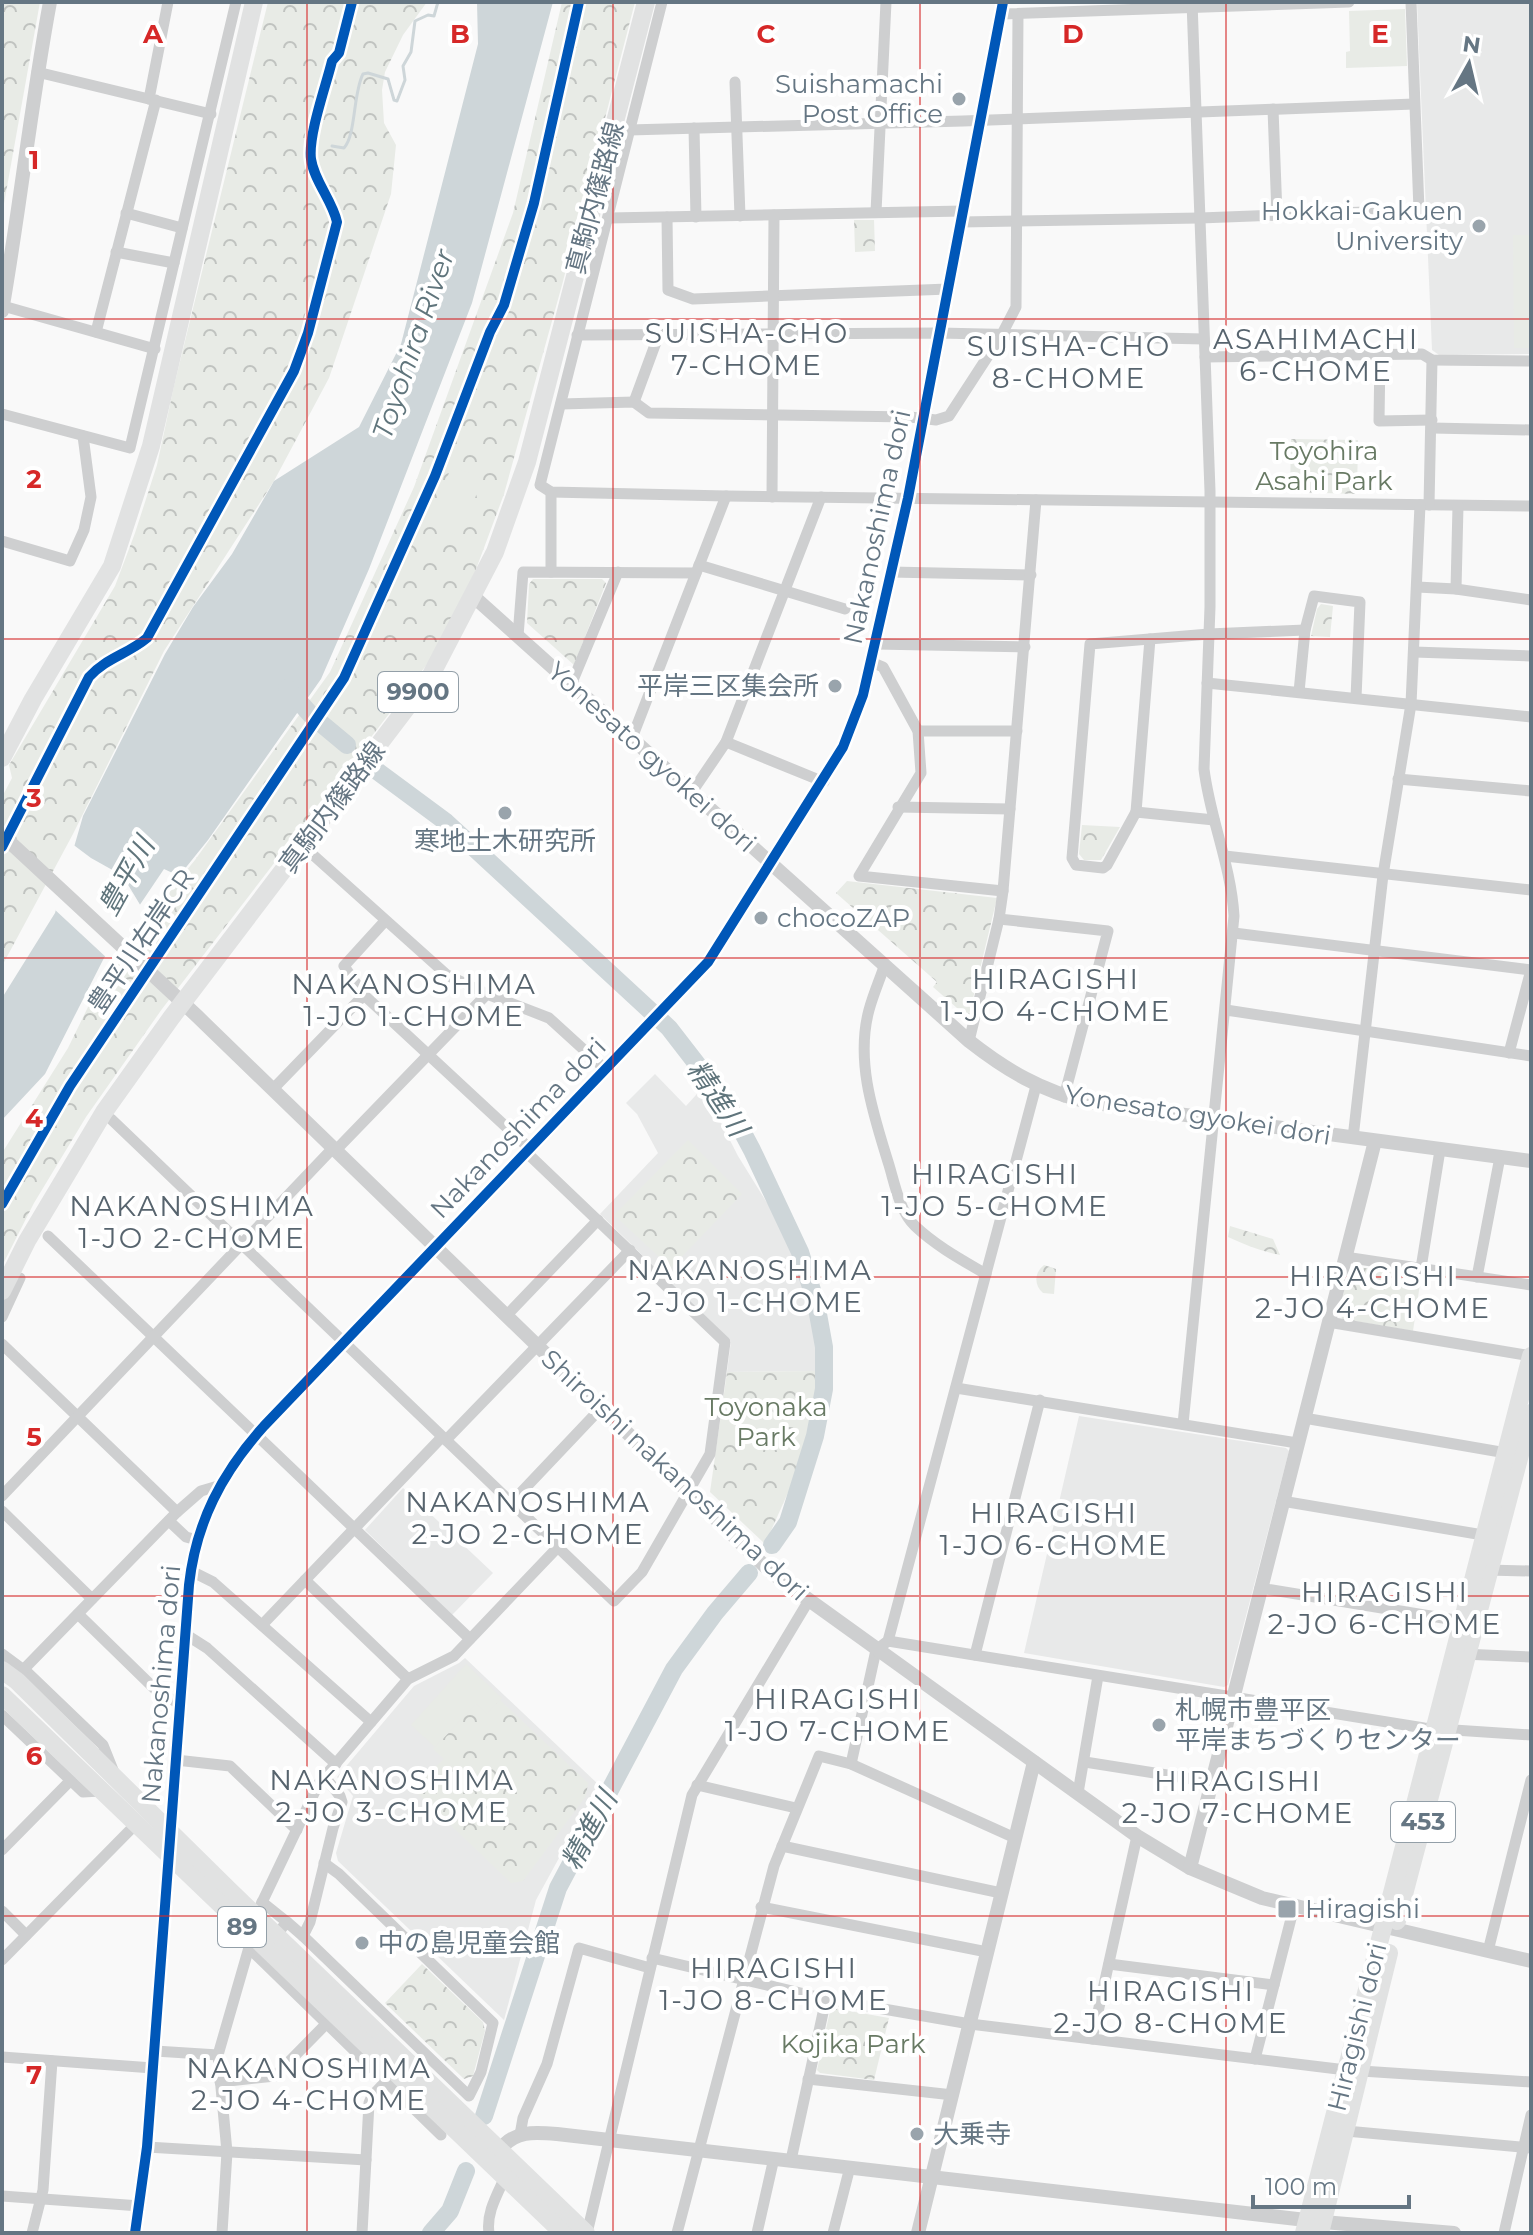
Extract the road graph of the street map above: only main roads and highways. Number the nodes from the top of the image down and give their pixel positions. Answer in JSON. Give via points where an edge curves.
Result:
{"nodes":[{"id":1,"x":254,"y":2,"type":"edge"},
{"id":2,"x":646,"y":2,"type":"edge"},
{"id":3,"x":2,"y":758,"type":"edge"},
{"id":4,"x":2,"y":1291,"type":"edge"},
{"id":5,"x":1531,"y":1356,"type":"edge"},
{"id":6,"x":1531,"y":1413,"type":"edge"},
{"id":7,"x":1512,"y":1454,"type":"junction"},
{"id":8,"x":1482,"y":1568,"type":"junction"},
{"id":9,"x":1461,"y":1653,"type":"junction"},
{"id":10,"x":2,"y":1670,"type":"edge"},
{"id":11,"x":2,"y":1695,"type":"edge"},
{"id":12,"x":1354,"y":2070,"type":"junction"},
{"id":13,"x":1314,"y":2227,"type":"edge"},
{"id":14,"x":563,"y":2233,"type":"edge"},
{"id":15,"x":587,"y":2233,"type":"edge"}],
"edges":[{"from":1,"to":3,"type":"main road","via":[[151,446],[121,540],[112,566]]},
{"from":2,"to":4,"type":"main road","name":"真駒内篠路線","number":"9900","via":[[527,462],[509,518],[473,596],[430,677],[178,999],[104,1112]]},
{"from":5,"to":7,"type":"main road","name":"Hiragishi dori","number":"453"},
{"from":6,"to":7,"type":"main road","name":"Hiragishi dori","number":"453"},
{"from":7,"to":8,"type":"main road","name":"Hiragishi dori","number":"453"},
{"from":7,"to":8,"type":"main road","name":"Hiragishi dori","number":"453","via":[[1483,1535]]},
{"from":8,"to":9,"type":"main road","name":"Hiragishi dori","number":"453"},
{"from":8,"to":9,"type":"main road","name":"Hiragishi dori","number":"453","via":[[1461,1621]]},
{"from":9,"to":12,"type":"main road","name":"Hiragishi dori","number":"453"},
{"from":10,"to":15,"type":"main road","number":"89","via":[[281,1928]]},
{"from":11,"to":14,"type":"main road","number":"89","via":[[250,1942],[273,1954]]},
{"from":12,"to":13,"type":"main road","name":"Hiragishi dori","number":"453"},
{"from":12,"to":13,"type":"main road","name":"Hiragishi dori","number":"453","via":[[1346,2131]]}]}
